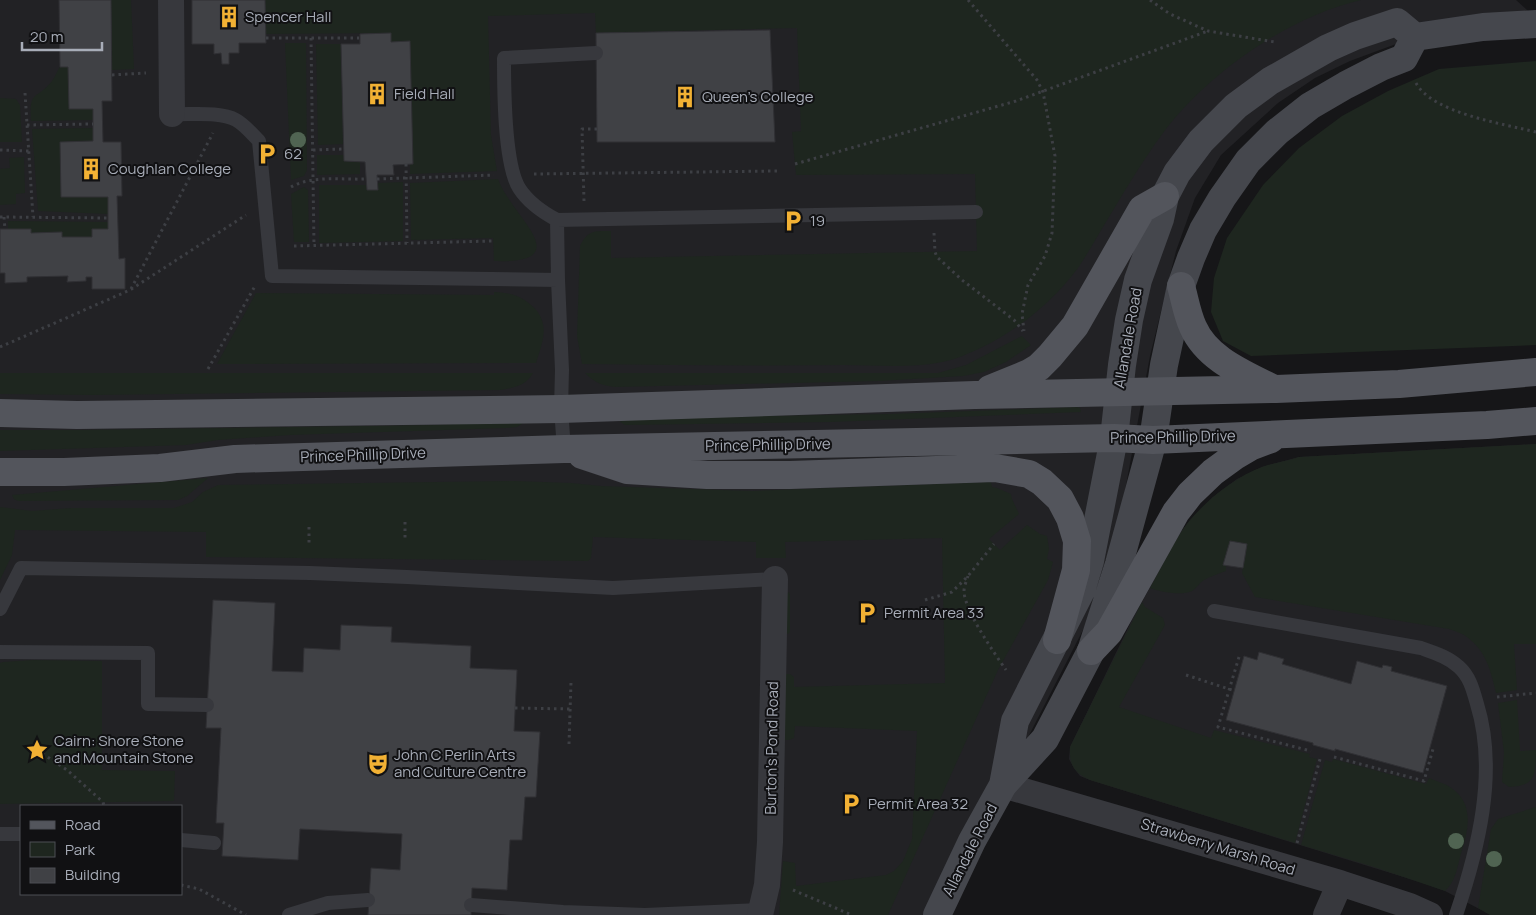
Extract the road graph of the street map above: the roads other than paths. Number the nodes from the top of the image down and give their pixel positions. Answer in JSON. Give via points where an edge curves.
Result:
{"nodes":[{"id":1,"x":171,"y":0,"type":"edge"},
{"id":2,"x":1536,"y":24,"type":"edge"},
{"id":3,"x":1415,"y":37,"type":"junction"},
{"id":4,"x":596,"y":53,"type":"dead end"},
{"id":5,"x":172,"y":114,"type":"joint"},
{"id":6,"x":1165,"y":196,"type":"junction"},
{"id":7,"x":976,"y":212,"type":"dead end"},
{"id":8,"x":557,"y":220,"type":"junction"},
{"id":9,"x":558,"y":280,"type":"junction"},
{"id":10,"x":1181,"y":286,"type":"junction"},
{"id":11,"x":1536,"y":372,"type":"edge"},
{"id":12,"x":1276,"y":390,"type":"junction"},
{"id":13,"x":1160,"y":391,"type":"junction"},
{"id":14,"x":1118,"y":392,"type":"junction"},
{"id":15,"x":975,"y":395,"type":"junction"},
{"id":16,"x":561,"y":409,"type":"junction"},
{"id":17,"x":0,"y":413,"type":"edge"},
{"id":18,"x":1536,"y":421,"type":"edge"},
{"id":19,"x":1284,"y":434,"type":"junction"},
{"id":20,"x":1114,"y":438,"type":"junction"},
{"id":21,"x":1153,"y":440,"type":"junction"},
{"id":22,"x":564,"y":449,"type":"junction"},
{"id":23,"x":0,"y":472,"type":"edge"},
{"id":24,"x":775,"y":579,"type":"joint"},
{"id":25,"x":0,"y":609,"type":"edge"},
{"id":26,"x":1214,"y":611,"type":"dead end"},
{"id":27,"x":1057,"y":640,"type":"junction"},
{"id":28,"x":1090,"y":651,"type":"junction"},
{"id":29,"x":0,"y":652,"type":"edge"},
{"id":30,"x":207,"y":705,"type":"dead end"},
{"id":31,"x":1003,"y":785,"type":"junction"},
{"id":32,"x":0,"y":834,"type":"edge"},
{"id":33,"x":20,"y":834,"type":"edge"},
{"id":34,"x":182,"y":840,"type":"edge"},
{"id":35,"x":214,"y":843,"type":"dead end"},
{"id":36,"x":1340,"y":883,"type":"junction"},
{"id":37,"x":368,"y":900,"type":"dead end"},
{"id":38,"x":471,"y":905,"type":"dead end"},
{"id":39,"x":760,"y":912,"type":"edge"},
{"id":40,"x":563,"y":914,"type":"edge"},
{"id":41,"x":289,"y":915,"type":"edge"},
{"id":42,"x":645,"y":915,"type":"edge"},
{"id":43,"x":937,"y":915,"type":"edge"},
{"id":44,"x":1326,"y":915,"type":"edge"},
{"id":45,"x":1430,"y":915,"type":"edge"},
{"id":46,"x":1456,"y":915,"type":"edge"}],
"edges":[{"from":1,"to":5,"type":"street"},
{"from":2,"to":3,"type":"main road","via":[[1483,27]]},
{"from":3,"to":6,"type":"main road","name":"Allandale Road","via":[[1397,22],[1328,48],[1270,81],[1236,106],[1201,141],[1177,173]]},
{"from":3,"to":10,"type":"main road","name":"Allandale Road","via":[[1404,58],[1381,66],[1310,106],[1276,132],[1248,161],[1203,230]]},
{"from":4,"to":8,"type":"lane","via":[[504,58],[509,156],[513,174],[527,198]]},
{"from":5,"to":9,"type":"lane","via":[[223,115],[248,129],[259,142],[272,276]]},
{"from":6,"to":14,"type":"main road","name":"Allandale Road","via":[[1128,320]]},
{"from":6,"to":15,"type":"main road","via":[[1142,209],[1075,326],[1050,356],[1029,373]]},
{"from":7,"to":8,"type":"lane"},
{"from":8,"to":9,"type":"lane"},
{"from":9,"to":16,"type":"lane"},
{"from":10,"to":12,"type":"main road","via":[[1193,328],[1203,344],[1228,364]]},
{"from":10,"to":13,"type":"main road","name":"Allandale Road"},
{"from":11,"to":12,"type":"main road","via":[[1399,384]]},
{"from":12,"to":13,"type":"main road"},
{"from":13,"to":14,"type":"main road"},
{"from":13,"to":21,"type":"main road","name":"Allandale Road"},
{"from":14,"to":15,"type":"main road"},
{"from":14,"to":20,"type":"main road","name":"Allandale Road"},
{"from":15,"to":16,"type":"main road"},
{"from":16,"to":17,"type":"main road","via":[[77,415]]},
{"from":16,"to":22,"type":"lane"},
{"from":18,"to":19,"type":"main road","name":"Prince Phillip Drive"},
{"from":19,"to":21,"type":"main road","name":"Prince Phillip Drive"},
{"from":19,"to":28,"type":"main road","via":[[1235,456],[1190,494],[1176,512],[1109,632]]},
{"from":20,"to":21,"type":"main road","name":"Prince Phillip Drive"},
{"from":20,"to":22,"type":"main road","name":"Prince Phillip Drive"},
{"from":20,"to":27,"type":"main road","name":"Allandale Road","via":[[1090,561],[1081,591]]},
{"from":21,"to":28,"type":"main road","name":"Allandale Road","via":[[1119,564]]},
{"from":22,"to":23,"type":"main road","name":"Prince Phillip Drive","via":[[234,459],[160,468]]},
{"from":22,"to":27,"type":"main road","via":[[627,470],[707,475],[995,468],[1029,474],[1060,499],[1078,541],[1076,570]]},
{"from":24,"to":25,"type":"lane","via":[[613,588],[406,576],[21,568]]},
{"from":24,"to":39,"type":"street","name":"Burton's Pond Road","via":[[770,842],[767,885]]},
{"from":26,"to":46,"type":"lane","via":[[1421,648],[1443,656],[1459,667],[1470,682],[1486,751],[1484,804],[1471,869]]},
{"from":27,"to":31,"type":"main road","name":"Allandale Road","via":[[1015,721]]},
{"from":28,"to":31,"type":"main road","name":"Allandale Road","via":[[1045,739]]},
{"from":29,"to":30,"type":"lane","via":[[148,654],[148,704]]},
{"from":31,"to":36,"type":"street","name":"Strawberry Marsh Road"},
{"from":31,"to":43,"type":"main road","name":"Allandale Road"},
{"from":32,"to":33,"type":"lane"},
{"from":34,"to":35,"type":"lane"},
{"from":36,"to":44,"type":"street"},
{"from":36,"to":45,"type":"street","name":"Strawberry Marsh Road"},
{"from":37,"to":41,"type":"lane","via":[[328,904]]},
{"from":38,"to":40,"type":"lane"},
{"from":39,"to":42,"type":"lane"},
{"from":40,"to":42,"type":"lane"}]}
